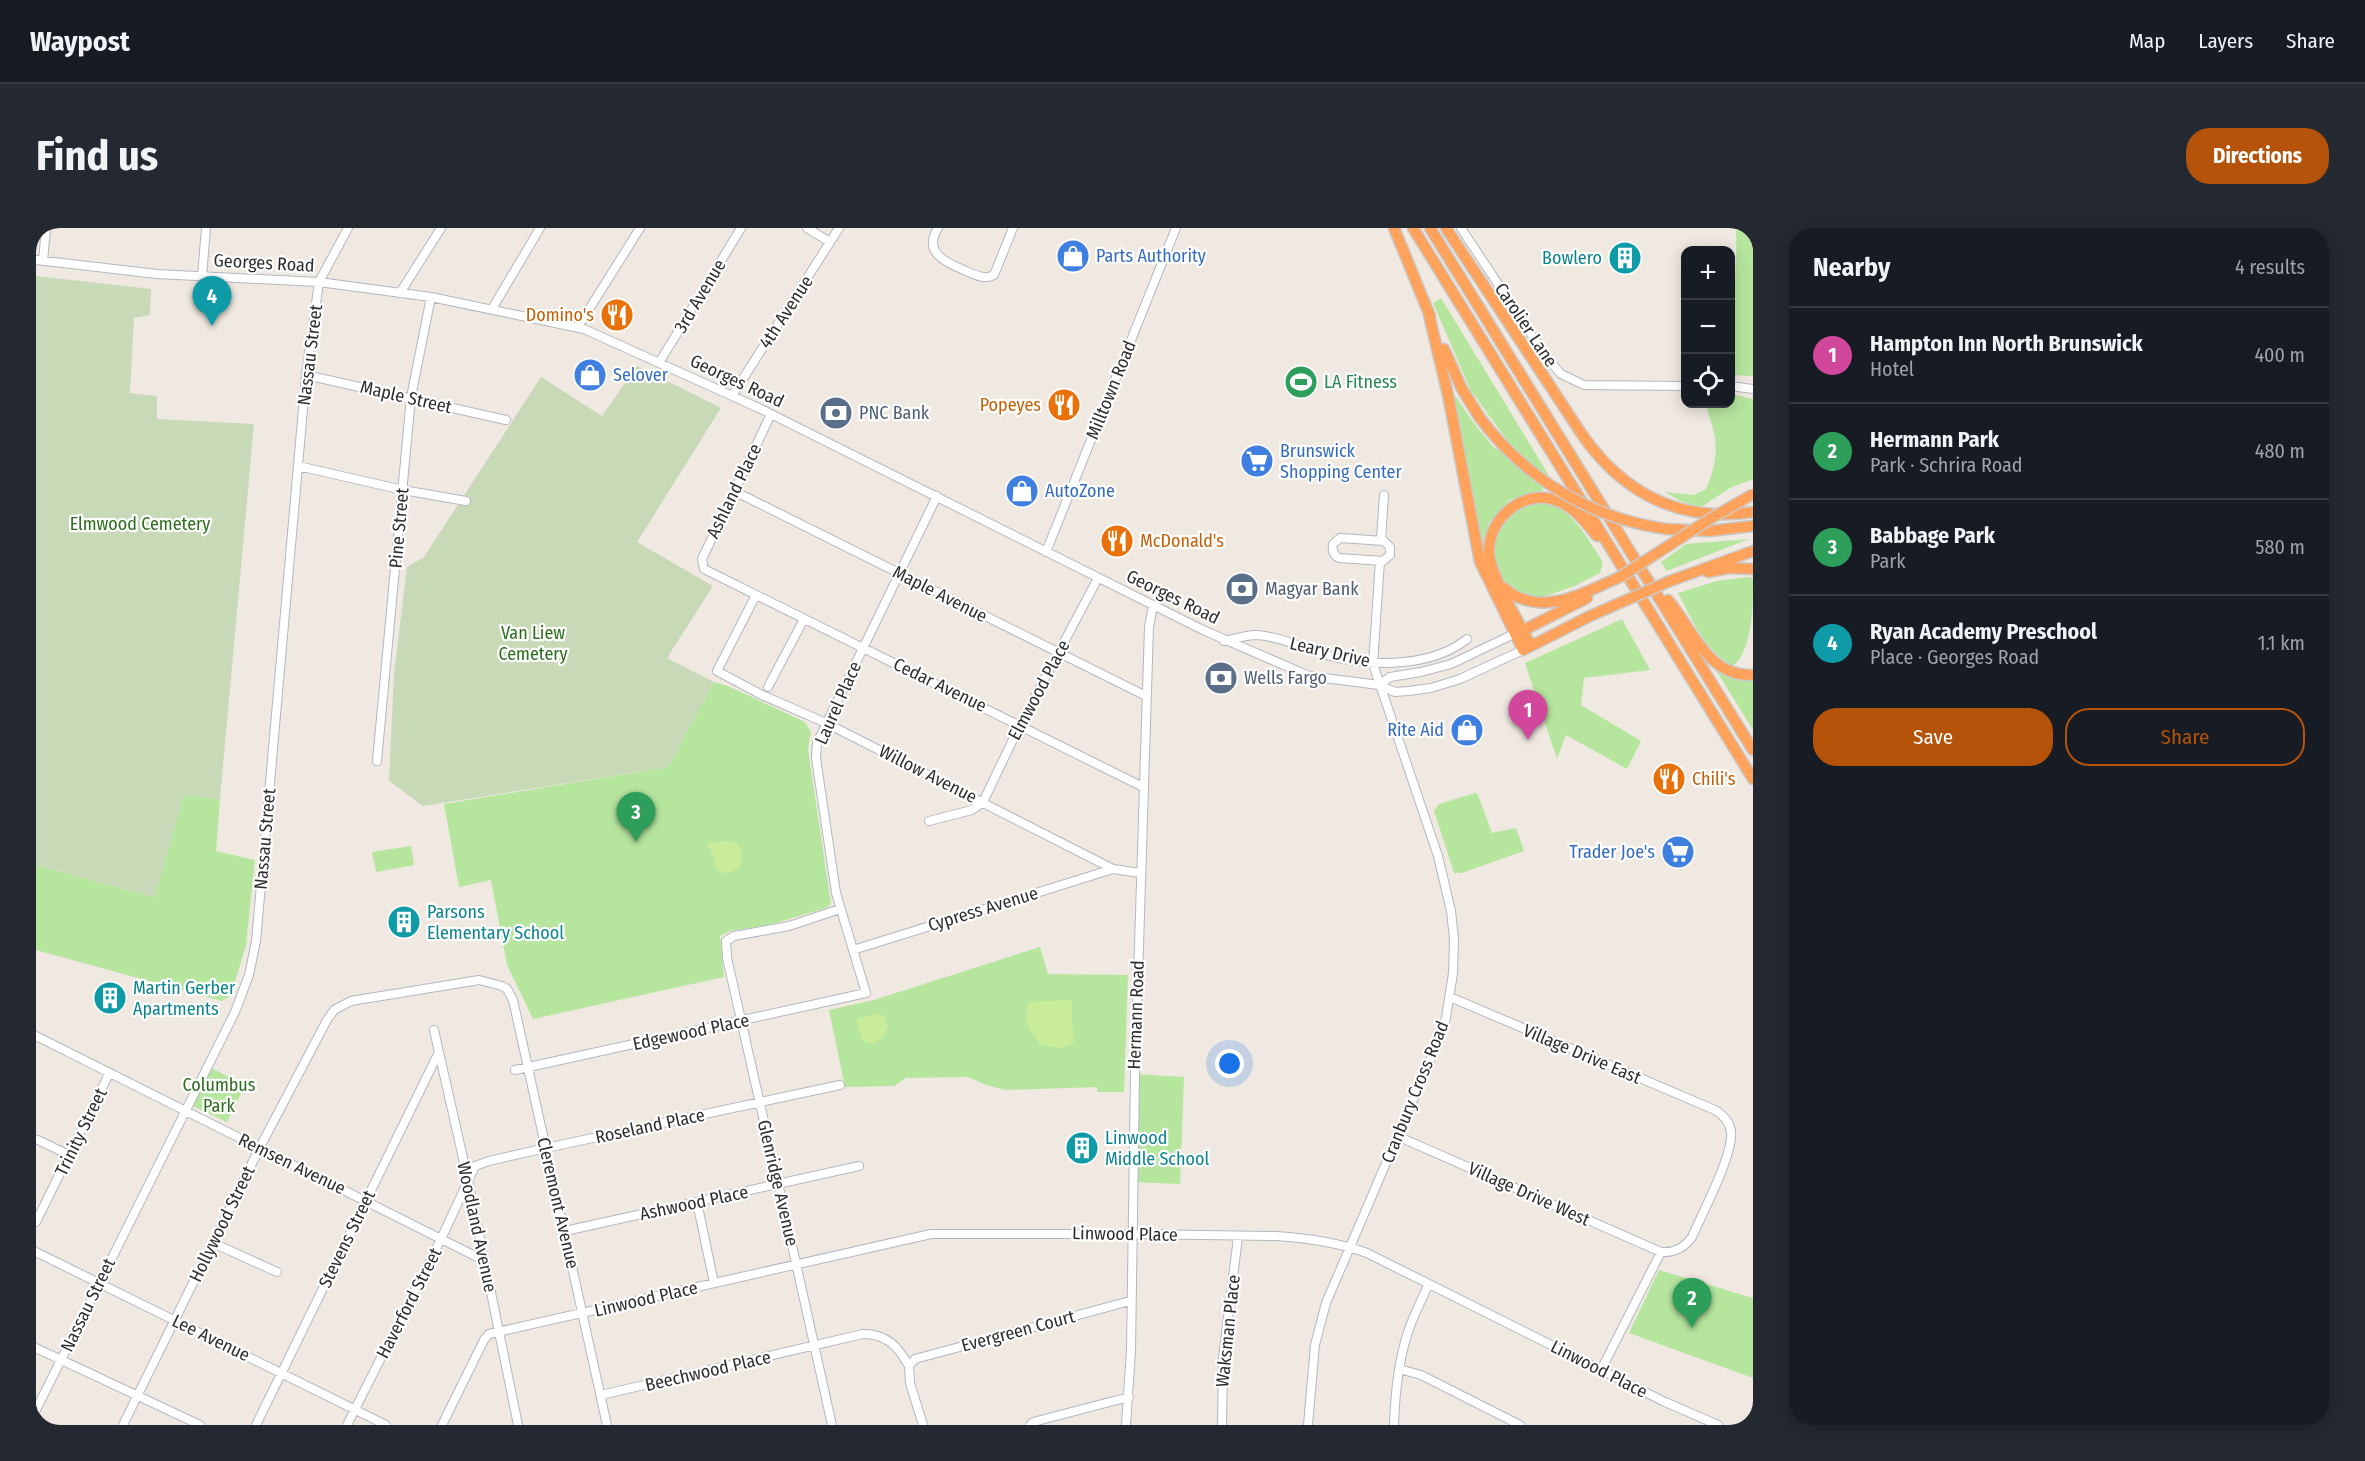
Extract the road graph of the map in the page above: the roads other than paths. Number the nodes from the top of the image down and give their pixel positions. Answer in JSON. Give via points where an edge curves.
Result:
{"nodes":[{"id":1,"x":46,"y":228,"type":"edge"},
{"id":2,"x":206,"y":228,"type":"edge"},
{"id":3,"x":348,"y":228,"type":"edge"},
{"id":4,"x":441,"y":228,"type":"edge"},
{"id":5,"x":540,"y":228,"type":"edge"},
{"id":6,"x":640,"y":228,"type":"edge"},
{"id":7,"x":741,"y":228,"type":"edge"},
{"id":8,"x":807,"y":228,"type":"edge"},
{"id":9,"x":839,"y":228,"type":"edge"},
{"id":10,"x":1013,"y":228,"type":"edge"},
{"id":11,"x":1176,"y":228,"type":"edge"},
{"id":12,"x":1394,"y":228,"type":"edge"},
{"id":13,"x":1413,"y":228,"type":"edge"},
{"id":14,"x":1430,"y":228,"type":"edge"},
{"id":15,"x":1446,"y":228,"type":"edge"},
{"id":16,"x":1461,"y":228,"type":"edge"},
{"id":17,"x":934,"y":230,"type":"edge"},
{"id":18,"x":830,"y":243,"type":"junction"},
{"id":19,"x":40,"y":261,"type":"edge"},
{"id":20,"x":202,"y":277,"type":"junction"},
{"id":21,"x":319,"y":282,"type":"junction"},
{"id":22,"x":400,"y":292,"type":"junction"},
{"id":23,"x":431,"y":297,"type":"junction"},
{"id":24,"x":492,"y":309,"type":"junction"},
{"id":25,"x":1428,"y":311,"type":"junction"},
{"id":26,"x":578,"y":327,"type":"junction"},
{"id":27,"x":659,"y":363,"type":"junction"},
{"id":28,"x":306,"y":375,"type":"junction"},
{"id":29,"x":1681,"y":386,"type":"edge"},
{"id":30,"x":1735,"y":387,"type":"edge"},
{"id":31,"x":1753,"y":389,"type":"edge"},
{"id":32,"x":732,"y":396,"type":"junction"},
{"id":33,"x":411,"y":398,"type":"junction"},
{"id":34,"x":771,"y":414,"type":"junction"},
{"id":35,"x":506,"y":420,"type":"dead end"},
{"id":36,"x":298,"y":466,"type":"junction"},
{"id":37,"x":403,"y":490,"type":"junction"},
{"id":38,"x":734,"y":491,"type":"junction"},
{"id":39,"x":1753,"y":494,"type":"edge"},
{"id":40,"x":1384,"y":495,"type":"dead end"},
{"id":41,"x":937,"y":496,"type":"junction"},
{"id":42,"x":466,"y":501,"type":"dead end"},
{"id":43,"x":1753,"y":512,"type":"edge"},
{"id":44,"x":1753,"y":526,"type":"edge"},
{"id":45,"x":1381,"y":540,"type":"junction"},
{"id":46,"x":1753,"y":551,"type":"edge"},
{"id":47,"x":1046,"y":552,"type":"junction"},
{"id":48,"x":1380,"y":561,"type":"junction"},
{"id":49,"x":1618,"y":561,"type":"junction"},
{"id":50,"x":704,"y":569,"type":"joint"},
{"id":51,"x":1753,"y":569,"type":"edge"},
{"id":52,"x":899,"y":574,"type":"junction"},
{"id":53,"x":1647,"y":576,"type":"junction"},
{"id":54,"x":1098,"y":578,"type":"junction"},
{"id":55,"x":1670,"y":581,"type":"junction"},
{"id":56,"x":1501,"y":585,"type":"junction"},
{"id":57,"x":756,"y":595,"type":"junction"},
{"id":58,"x":1580,"y":599,"type":"junction"},
{"id":59,"x":1153,"y":606,"type":"junction"},
{"id":60,"x":804,"y":619,"type":"junction"},
{"id":61,"x":1519,"y":632,"type":"junction"},
{"id":62,"x":1467,"y":639,"type":"dead end"},
{"id":63,"x":1224,"y":641,"type":"junction"},
{"id":64,"x":863,"y":648,"type":"junction"},
{"id":65,"x":1527,"y":648,"type":"junction"},
{"id":66,"x":1058,"y":653,"type":"junction"},
{"id":67,"x":1373,"y":664,"type":"junction"},
{"id":68,"x":1753,"y":675,"type":"edge"},
{"id":69,"x":1379,"y":685,"type":"junction"},
{"id":70,"x":768,"y":687,"type":"dead end"},
{"id":71,"x":1146,"y":696,"type":"junction"},
{"id":72,"x":826,"y":723,"type":"junction"},
{"id":73,"x":1020,"y":725,"type":"junction"},
{"id":74,"x":1753,"y":750,"type":"edge"},
{"id":75,"x":377,"y":761,"type":"dead end"},
{"id":76,"x":1753,"y":779,"type":"edge"},
{"id":77,"x":1143,"y":787,"type":"junction"},
{"id":78,"x":982,"y":802,"type":"junction"},
{"id":79,"x":929,"y":821,"type":"dead end"},
{"id":80,"x":1113,"y":869,"type":"junction"},
{"id":81,"x":1140,"y":873,"type":"junction"},
{"id":82,"x":840,"y":909,"type":"junction"},
{"id":83,"x":853,"y":950,"type":"junction"},
{"id":84,"x":866,"y":993,"type":"joint"},
{"id":85,"x":1450,"y":997,"type":"junction"},
{"id":86,"x":351,"y":1001,"type":"joint"},
{"id":87,"x":741,"y":1021,"type":"junction"},
{"id":88,"x":434,"y":1030,"type":"dead end"},
{"id":89,"x":36,"y":1036,"type":"edge"},
{"id":90,"x":438,"y":1054,"type":"junction"},
{"id":91,"x":528,"y":1067,"type":"junction"},
{"id":92,"x":515,"y":1070,"type":"dead end"},
{"id":93,"x":109,"y":1074,"type":"junction"},
{"id":94,"x":840,"y":1085,"type":"dead end"},
{"id":95,"x":759,"y":1103,"type":"junction"},
{"id":96,"x":185,"y":1111,"type":"junction"},
{"id":97,"x":1397,"y":1136,"type":"junction"},
{"id":98,"x":38,"y":1140,"type":"dead end"},
{"id":99,"x":546,"y":1148,"type":"junction"},
{"id":100,"x":259,"y":1149,"type":"junction"},
{"id":101,"x":69,"y":1155,"type":"junction"},
{"id":102,"x":859,"y":1166,"type":"dead end"},
{"id":103,"x":468,"y":1180,"type":"junction"},
{"id":104,"x":777,"y":1185,"type":"junction"},
{"id":105,"x":366,"y":1201,"type":"junction"},
{"id":106,"x":697,"y":1202,"type":"junction"},
{"id":107,"x":36,"y":1222,"type":"edge"},
{"id":108,"x":565,"y":1232,"type":"junction"},
{"id":109,"x":1132,"y":1234,"type":"junction"},
{"id":110,"x":1238,"y":1237,"type":"junction"},
{"id":111,"x":441,"y":1239,"type":"junction"},
{"id":112,"x":213,"y":1243,"type":"junction"},
{"id":113,"x":1350,"y":1247,"type":"junction"},
{"id":114,"x":36,"y":1252,"type":"edge"},
{"id":115,"x":1661,"y":1252,"type":"junction"},
{"id":116,"x":483,"y":1260,"type":"junction"},
{"id":117,"x":797,"y":1264,"type":"junction"},
{"id":118,"x":277,"y":1272,"type":"dead end"},
{"id":119,"x":99,"y":1283,"type":"junction"},
{"id":120,"x":714,"y":1283,"type":"junction"},
{"id":121,"x":1428,"y":1285,"type":"junction"},
{"id":122,"x":1130,"y":1301,"type":"junction"},
{"id":123,"x":583,"y":1313,"type":"junction"},
{"id":124,"x":175,"y":1321,"type":"junction"},
{"id":125,"x":500,"y":1331,"type":"junction"},
{"id":126,"x":815,"y":1346,"type":"junction"},
{"id":127,"x":36,"y":1348,"type":"edge"},
{"id":128,"x":61,"y":1360,"type":"junction"},
{"id":129,"x":909,"y":1366,"type":"junction"},
{"id":130,"x":1399,"y":1369,"type":"junction"},
{"id":131,"x":1601,"y":1370,"type":"junction"},
{"id":132,"x":281,"y":1373,"type":"junction"},
{"id":133,"x":138,"y":1395,"type":"junction"},
{"id":134,"x":600,"y":1395,"type":"junction"},
{"id":135,"x":1129,"y":1397,"type":"junction"},
{"id":136,"x":355,"y":1409,"type":"junction"},
{"id":137,"x":36,"y":1410,"type":"edge"},
{"id":138,"x":123,"y":1425,"type":"edge"},
{"id":139,"x":200,"y":1425,"type":"edge"},
{"id":140,"x":256,"y":1425,"type":"edge"},
{"id":141,"x":347,"y":1425,"type":"edge"},
{"id":142,"x":386,"y":1425,"type":"edge"},
{"id":143,"x":442,"y":1425,"type":"edge"},
{"id":144,"x":518,"y":1425,"type":"edge"},
{"id":145,"x":607,"y":1425,"type":"edge"},
{"id":146,"x":832,"y":1425,"type":"edge"},
{"id":147,"x":923,"y":1425,"type":"edge"},
{"id":148,"x":1030,"y":1425,"type":"edge"},
{"id":149,"x":1126,"y":1425,"type":"edge"},
{"id":150,"x":1222,"y":1425,"type":"edge"},
{"id":151,"x":1308,"y":1425,"type":"edge"},
{"id":152,"x":1394,"y":1425,"type":"edge"},
{"id":153,"x":1521,"y":1425,"type":"edge"},
{"id":154,"x":1718,"y":1425,"type":"edge"}],
"edges":[{"from":1,"to":19,"type":"street"},
{"from":2,"to":20,"type":"street"},
{"from":3,"to":21,"type":"street","name":"Nassau Street"},
{"from":4,"to":22,"type":"street"},
{"from":5,"to":24,"type":"street"},
{"from":6,"to":26,"type":"street"},
{"from":7,"to":27,"type":"street","name":"3rd Avenue"},
{"from":8,"to":18,"type":"street"},
{"from":9,"to":18,"type":"street","name":"4th Avenue"},
{"from":10,"to":17,"type":"street","via":[[993,275],[985,278],[942,260],[933,243]]},
{"from":11,"to":47,"type":"street","name":"Milltown Road"},
{"from":12,"to":25,"type":"highway"},
{"from":13,"to":49,"type":"highway"},
{"from":14,"to":53,"type":"highway"},
{"from":15,"to":43,"type":"highway","via":[[1583,436],[1609,468],[1641,492],[1678,508],[1708,514]]},
{"from":16,"to":29,"type":"street","name":"Carolier Lane","via":[[1546,358],[1566,378],[1590,386]]},
{"from":18,"to":32,"type":"street","name":"4th Avenue"},
{"from":19,"to":20,"type":"street","name":"Georges Road"},
{"from":20,"to":21,"type":"street","name":"Georges Road"},
{"from":21,"to":22,"type":"street","name":"Georges Road"},
{"from":21,"to":28,"type":"street","name":"Nassau Street"},
{"from":22,"to":23,"type":"street","name":"Georges Road"},
{"from":23,"to":24,"type":"street","name":"Georges Road"},
{"from":23,"to":33,"type":"street","name":"Pine Street"},
{"from":24,"to":26,"type":"street","name":"Georges Road"},
{"from":25,"to":44,"type":"highway","bridge":true,"via":[[1454,374],[1480,418],[1518,461],[1561,493],[1613,517],[1666,529],[1710,531]]},
{"from":25,"to":61,"type":"highway","via":[[1480,562]]},
{"from":26,"to":27,"type":"street","name":"Georges Road"},
{"from":27,"to":32,"type":"street","name":"Georges Road"},
{"from":28,"to":33,"type":"street","name":"Maple Street"},
{"from":28,"to":36,"type":"street","name":"Nassau Street"},
{"from":30,"to":31,"type":"street"},
{"from":32,"to":34,"type":"street","name":"Georges Road"},
{"from":33,"to":35,"type":"street","name":"Maple Street"},
{"from":33,"to":37,"type":"street","name":"Pine Street"},
{"from":34,"to":38,"type":"street","name":"Ashland Place"},
{"from":34,"to":41,"type":"street","name":"Georges Road"},
{"from":36,"to":37,"type":"street"},
{"from":36,"to":96,"type":"street","name":"Nassau Street","via":[[253,959],[243,994]]},
{"from":37,"to":42,"type":"street"},
{"from":37,"to":75,"type":"street","name":"Pine Street"},
{"from":38,"to":50,"type":"street","name":"Ashland Place","via":[[702,559]]},
{"from":38,"to":52,"type":"street","name":"Maple Avenue"},
{"from":39,"to":58,"type":"highway","bridge":true},
{"from":40,"to":45,"type":"street"},
{"from":41,"to":47,"type":"street","name":"Georges Road"},
{"from":41,"to":52,"type":"street","name":"Laurel Place"},
{"from":45,"to":48,"type":"street","name":"Cranbury Cross Road","via":[[1391,551],[1389,558]]},
{"from":45,"to":48,"type":"street","via":[[1340,538],[1332,548],[1339,558]]},
{"from":46,"to":55,"type":"highway"},
{"from":47,"to":54,"type":"street","name":"Georges Road"},
{"from":48,"to":67,"type":"street","name":"Cranbury Cross Road"},
{"from":49,"to":56,"type":"highway","via":[[1571,508],[1552,499],[1531,499],[1506,511],[1491,535],[1491,563]]},
{"from":49,"to":76,"type":"highway"},
{"from":50,"to":57,"type":"street","name":"Cedar Avenue"},
{"from":51,"to":55,"type":"highway","via":[[1724,569]]},
{"from":52,"to":64,"type":"street","name":"Laurel Place"},
{"from":52,"to":66,"type":"street","name":"Maple Avenue"},
{"from":53,"to":68,"type":"highway","via":[[1715,662],[1733,673]]},
{"from":53,"to":74,"type":"highway"},
{"from":54,"to":59,"type":"street","name":"Georges Road"},
{"from":54,"to":66,"type":"street","name":"Elmwood Place"},
{"from":55,"to":65,"type":"highway","name":"Georges Road","bridge":true},
{"from":56,"to":58,"type":"highway","via":[[1521,599],[1536,603]]},
{"from":56,"to":61,"type":"highway"},
{"from":57,"to":60,"type":"street","name":"Cedar Avenue"},
{"from":57,"to":72,"type":"street","name":"Willow Avenue","via":[[717,671]]},
{"from":58,"to":61,"type":"highway","name":"Georges Road"},
{"from":59,"to":63,"type":"street","name":"Georges Road"},
{"from":59,"to":71,"type":"street","name":"Hermann Road"},
{"from":60,"to":64,"type":"street","name":"Cedar Avenue"},
{"from":60,"to":70,"type":"street"},
{"from":61,"to":65,"type":"highway"},
{"from":61,"to":69,"type":"street","name":"Georges Road","via":[[1451,664],[1390,677]]},
{"from":62,"to":67,"type":"street","name":"Leary Drive","via":[[1431,657]]},
{"from":63,"to":67,"type":"street","name":"Leary Drive","via":[[1255,635]]},
{"from":63,"to":69,"type":"street","name":"Georges Road","via":[[1309,676]]},
{"from":64,"to":72,"type":"street","name":"Laurel Place"},
{"from":64,"to":73,"type":"street","name":"Cedar Avenue"},
{"from":65,"to":69,"type":"street","name":"Georges Road","via":[[1472,675],[1431,687],[1395,692]]},
{"from":66,"to":71,"type":"street","name":"Maple Avenue"},
{"from":66,"to":73,"type":"street","name":"Elmwood Place"},
{"from":67,"to":69,"type":"street","name":"Cranbury Cross Road"},
{"from":69,"to":85,"type":"street","name":"Cranbury Cross Road","via":[[1438,856],[1451,911],[1454,954]]},
{"from":71,"to":77,"type":"street","name":"Hermann Road"},
{"from":72,"to":78,"type":"street","name":"Willow Avenue"},
{"from":72,"to":82,"type":"street","name":"Laurel Place","via":[[816,758]]},
{"from":73,"to":77,"type":"street","name":"Cedar Avenue"},
{"from":73,"to":78,"type":"street","name":"Elmwood Place"},
{"from":77,"to":81,"type":"street","name":"Hermann Road"},
{"from":78,"to":79,"type":"street","via":[[972,810]]},
{"from":78,"to":80,"type":"street","name":"Willow Avenue"},
{"from":80,"to":81,"type":"street","name":"Willow Avenue"},
{"from":80,"to":83,"type":"street","name":"Cypress Avenue"},
{"from":81,"to":109,"type":"street","name":"Hermann Road"},
{"from":82,"to":83,"type":"street","name":"Laurel Place"},
{"from":82,"to":87,"type":"street","name":"Glenridge Avenue","via":[[726,941]]},
{"from":83,"to":84,"type":"street","name":"Laurel Place"},
{"from":84,"to":87,"type":"street","name":"Edgewood Place"},
{"from":85,"to":97,"type":"street","name":"Cranbury Cross Road","via":[[1440,1037]]},
{"from":85,"to":115,"type":"street","name":"Village Drive East","via":[[1714,1110],[1728,1122],[1730,1148],[1692,1237],[1685,1246]]},
{"from":86,"to":91,"type":"street","name":"Cleremont Avenue","via":[[479,980],[502,986],[513,1000]]},
{"from":86,"to":100,"type":"street","name":"Hollywood Street","via":[[334,1010],[327,1020]]},
{"from":87,"to":91,"type":"street","name":"Edgewood Place"},
{"from":87,"to":95,"type":"street","name":"Glenridge Avenue"},
{"from":88,"to":90,"type":"street","name":"Woodland Avenue"},
{"from":89,"to":93,"type":"street","name":"Remsen Avenue"},
{"from":90,"to":103,"type":"street","name":"Woodland Avenue"},
{"from":90,"to":105,"type":"street","name":"Stevens Street"},
{"from":91,"to":92,"type":"street","name":"Edgewood Place"},
{"from":91,"to":99,"type":"street","name":"Cleremont Avenue"},
{"from":93,"to":96,"type":"street","name":"Remsen Avenue"},
{"from":93,"to":101,"type":"street","name":"Trinity Street"},
{"from":94,"to":95,"type":"street","name":"Roseland Place"},
{"from":95,"to":99,"type":"street","name":"Roseland Place"},
{"from":95,"to":104,"type":"street","name":"Glenridge Avenue"},
{"from":96,"to":100,"type":"street","name":"Remsen Avenue"},
{"from":96,"to":119,"type":"street","name":"Nassau Street"},
{"from":97,"to":113,"type":"street","name":"Cranbury Cross Road"},
{"from":97,"to":115,"type":"street","name":"Village Drive West"},
{"from":98,"to":101,"type":"street"},
{"from":99,"to":103,"type":"street","name":"Roseland Place","via":[[475,1166]]},
{"from":99,"to":108,"type":"street","name":"Cleremont Avenue"},
{"from":100,"to":105,"type":"street","name":"Remsen Avenue"},
{"from":100,"to":112,"type":"street","name":"Hollywood Street"},
{"from":101,"to":107,"type":"street","name":"Trinity Street"},
{"from":102,"to":104,"type":"street","name":"Ashwood Place"},
{"from":103,"to":111,"type":"street","name":"Haverford Street"},
{"from":103,"to":116,"type":"street","name":"Woodland Avenue"},
{"from":104,"to":106,"type":"street","name":"Ashwood Place"},
{"from":104,"to":117,"type":"street","name":"Glenridge Avenue"},
{"from":105,"to":111,"type":"street","name":"Remsen Avenue"},
{"from":105,"to":132,"type":"street","name":"Stevens Street"},
{"from":106,"to":108,"type":"street","name":"Ashwood Place"},
{"from":106,"to":120,"type":"street"},
{"from":108,"to":123,"type":"street","name":"Cleremont Avenue"},
{"from":109,"to":110,"type":"street","name":"Linwood Place"},
{"from":109,"to":117,"type":"street","name":"Linwood Place","via":[[931,1234]]},
{"from":109,"to":122,"type":"street","name":"Hermann Road"},
{"from":110,"to":113,"type":"street","name":"Linwood Place","via":[[1304,1238]]},
{"from":110,"to":150,"type":"street","name":"Waksman Place","via":[[1223,1358]]},
{"from":111,"to":116,"type":"street","name":"Remsen Avenue"},
{"from":111,"to":136,"type":"street","name":"Haverford Street"},
{"from":112,"to":118,"type":"street"},
{"from":112,"to":124,"type":"street","name":"Hollywood Street"},
{"from":113,"to":121,"type":"street","name":"Linwood Place"},
{"from":113,"to":151,"type":"street","name":"Cranbury Cross Road","via":[[1326,1303],[1315,1345]]},
{"from":114,"to":119,"type":"street","name":"Lee Avenue"},
{"from":115,"to":131,"type":"street"},
{"from":116,"to":125,"type":"street","name":"Woodland Avenue"},
{"from":117,"to":120,"type":"street","name":"Linwood Place"},
{"from":117,"to":126,"type":"street","name":"Glenridge Avenue"},
{"from":119,"to":124,"type":"street","name":"Lee Avenue"},
{"from":119,"to":128,"type":"street","name":"Nassau Street"},
{"from":120,"to":123,"type":"street","name":"Linwood Place"},
{"from":121,"to":130,"type":"street","via":[[1408,1331]]},
{"from":121,"to":131,"type":"street","name":"Linwood Place"},
{"from":122,"to":129,"type":"street","name":"Evergreen Court","via":[[928,1355],[915,1359]]},
{"from":122,"to":135,"type":"street","name":"Hermann Road"},
{"from":123,"to":125,"type":"street","name":"Linwood Place"},
{"from":123,"to":134,"type":"street","name":"Cleremont Avenue"},
{"from":124,"to":132,"type":"street","name":"Lee Avenue"},
{"from":124,"to":133,"type":"street","name":"Hollywood Street"},
{"from":125,"to":143,"type":"street","via":[[485,1337]]},
{"from":125,"to":144,"type":"street","name":"Woodland Avenue"},
{"from":126,"to":129,"type":"street","via":[[876,1334],[899,1349]]},
{"from":126,"to":134,"type":"street","name":"Beechwood Place"},
{"from":126,"to":146,"type":"street","name":"Glenridge Avenue"},
{"from":127,"to":128,"type":"street"},
{"from":128,"to":133,"type":"street"},
{"from":128,"to":137,"type":"street","name":"Nassau Street"},
{"from":129,"to":147,"type":"street"},
{"from":130,"to":152,"type":"street"},
{"from":130,"to":153,"type":"street","via":[[1421,1375]]},
{"from":131,"to":154,"type":"street","name":"Linwood Place"},
{"from":132,"to":136,"type":"street","name":"Lee Avenue"},
{"from":132,"to":140,"type":"street","name":"Stevens Street"},
{"from":133,"to":138,"type":"street","name":"Hollywood Street"},
{"from":133,"to":139,"type":"street"},
{"from":134,"to":145,"type":"street","name":"Cleremont Avenue"},
{"from":135,"to":148,"type":"street"},
{"from":135,"to":149,"type":"street","name":"Hermann Road"},
{"from":136,"to":141,"type":"street","name":"Haverford Street"},
{"from":136,"to":142,"type":"street","name":"Lee Avenue"}]}
